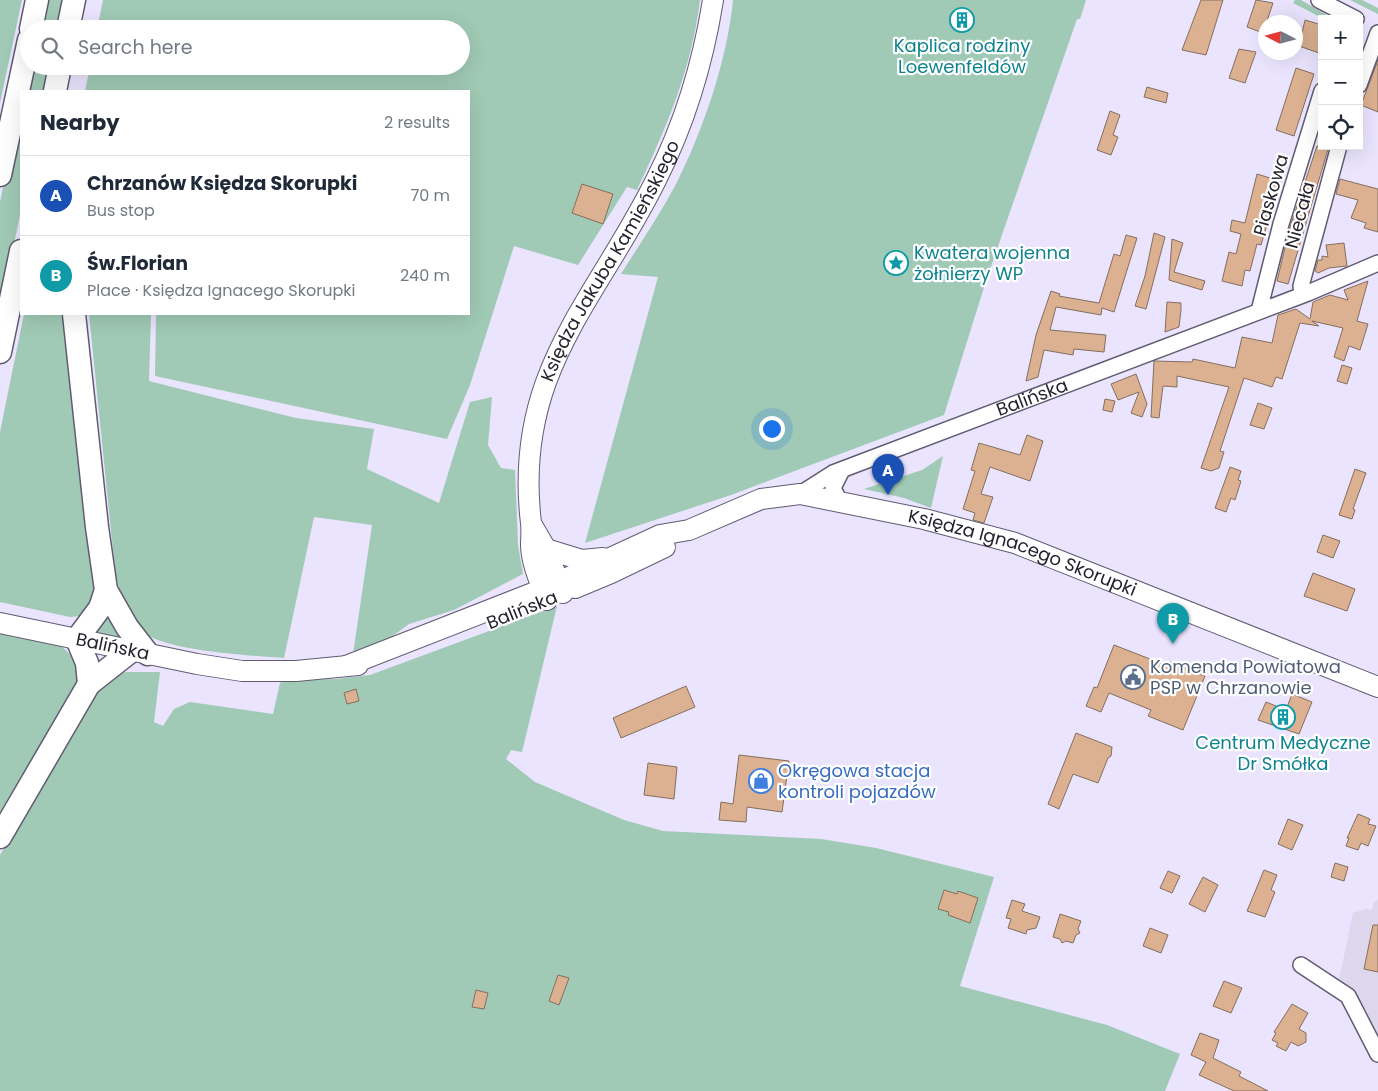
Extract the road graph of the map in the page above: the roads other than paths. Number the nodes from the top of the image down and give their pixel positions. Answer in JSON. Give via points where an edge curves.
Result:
{"nodes":[{"id":1,"x":37,"y":0,"type":"edge"},
{"id":2,"x":712,"y":0,"type":"edge"},
{"id":3,"x":1320,"y":0,"type":"edge"},
{"id":4,"x":74,"y":1,"type":"edge"},
{"id":5,"x":1348,"y":15,"type":"edge"},
{"id":6,"x":33,"y":20,"type":"edge"},
{"id":7,"x":70,"y":20,"type":"edge"},
{"id":8,"x":73,"y":20,"type":"edge"},
{"id":9,"x":1363,"y":24,"type":"edge"},
{"id":10,"x":1378,"y":32,"type":"edge"},
{"id":11,"x":1363,"y":74,"type":"edge"},
{"id":12,"x":21,"y":75,"type":"edge"},
{"id":13,"x":58,"y":75,"type":"edge"},
{"id":14,"x":70,"y":75,"type":"edge"},
{"id":15,"x":55,"y":90,"type":"edge"},
{"id":16,"x":69,"y":90,"type":"edge"},
{"id":17,"x":1318,"y":104,"type":"edge"},
{"id":18,"x":1338,"y":150,"type":"edge"},
{"id":19,"x":0,"y":175,"type":"edge"},
{"id":20,"x":20,"y":256,"type":"edge"},
{"id":21,"x":1378,"y":263,"type":"edge"},
{"id":22,"x":1302,"y":295,"type":"junction"},
{"id":23,"x":1259,"y":311,"type":"junction"},
{"id":24,"x":74,"y":315,"type":"edge"},
{"id":25,"x":0,"y":352,"type":"edge"},
{"id":26,"x":842,"y":470,"type":"junction"},
{"id":27,"x":800,"y":494,"type":"junction"},
{"id":28,"x":844,"y":502,"type":"junction"},
{"id":29,"x":532,"y":525,"type":"junction"},
{"id":30,"x":689,"y":530,"type":"junction"},
{"id":31,"x":546,"y":549,"type":"junction"},
{"id":32,"x":615,"y":555,"type":"junction"},
{"id":33,"x":553,"y":586,"type":"junction"},
{"id":34,"x":106,"y":590,"type":"junction"},
{"id":35,"x":2,"y":624,"type":"edge"},
{"id":36,"x":77,"y":639,"type":"junction"},
{"id":37,"x":140,"y":652,"type":"junction"},
{"id":38,"x":89,"y":684,"type":"junction"},
{"id":39,"x":1378,"y":687,"type":"edge"},
{"id":40,"x":0,"y":837,"type":"edge"},
{"id":41,"x":1301,"y":965,"type":"dead end"},
{"id":42,"x":1378,"y":1054,"type":"edge"}],
"edges":[{"from":1,"to":6,"type":"highway"},
{"from":2,"to":29,"type":"main road","name":"Księdza Jakuba Kamieńskiego","via":[[700,62],[674,141],[652,189],[563,341],[541,393],[528,454]]},
{"from":3,"to":5,"type":"street"},
{"from":4,"to":7,"type":"highway"},
{"from":4,"to":8,"type":"highway"},
{"from":9,"to":10,"type":"street"},
{"from":10,"to":11,"type":"street"},
{"from":12,"to":19,"type":"highway"},
{"from":13,"to":15,"type":"highway"},
{"from":14,"to":16,"type":"highway"},
{"from":17,"to":23,"type":"street","name":"Piaskowa","via":[[1281,224]]},
{"from":18,"to":22,"type":"street","name":"Niecała","via":[[1301,286]]},
{"from":20,"to":25,"type":"highway"},
{"from":21,"to":22,"type":"street","name":"Balińska"},
{"from":22,"to":23,"type":"street","name":"Balińska"},
{"from":23,"to":26,"type":"street","name":"Balińska"},
{"from":24,"to":34,"type":"highway"},
{"from":26,"to":27,"type":"street","name":"Balińska","via":[[820,479]]},
{"from":26,"to":28,"type":"street","via":[[833,488]]},
{"from":27,"to":28,"type":"main road","name":"Księdza Ignacego Skorupki"},
{"from":27,"to":30,"type":"main road","name":"Balińska","via":[[761,499]]},
{"from":28,"to":39,"type":"main road","name":"Księdza Ignacego Skorupki","via":[[1015,543]]},
{"from":29,"to":31,"type":"main road","name":"Księdza Jakuba Kamieńskiego"},
{"from":29,"to":33,"type":"main road","name":"Księdza Jakuba Kamieńskiego","via":[[533,563]]},
{"from":30,"to":32,"type":"main road","name":"Balińska","via":[[660,535]]},
{"from":30,"to":33,"type":"main road","name":"Balińska","via":[[662,548],[611,573]]},
{"from":31,"to":32,"type":"main road","via":[[582,560]]},
{"from":31,"to":33,"type":"main road","name":"Księdza Jakuba Kamieńskiego"},
{"from":32,"to":33,"type":"main road","name":"Balińska"},
{"from":33,"to":37,"type":"main road","name":"Balińska","via":[[346,666],[296,671],[242,671]]},
{"from":34,"to":36,"type":"highway","via":[[100,608]]},
{"from":34,"to":37,"type":"highway"},
{"from":35,"to":36,"type":"main road","name":"Balińska"},
{"from":36,"to":37,"type":"main road","name":"Balińska"},
{"from":36,"to":38,"type":"highway","via":[[87,663]]},
{"from":37,"to":38,"type":"highway"},
{"from":38,"to":40,"type":"highway"},
{"from":41,"to":42,"type":"street","via":[[1348,996]]}]}
